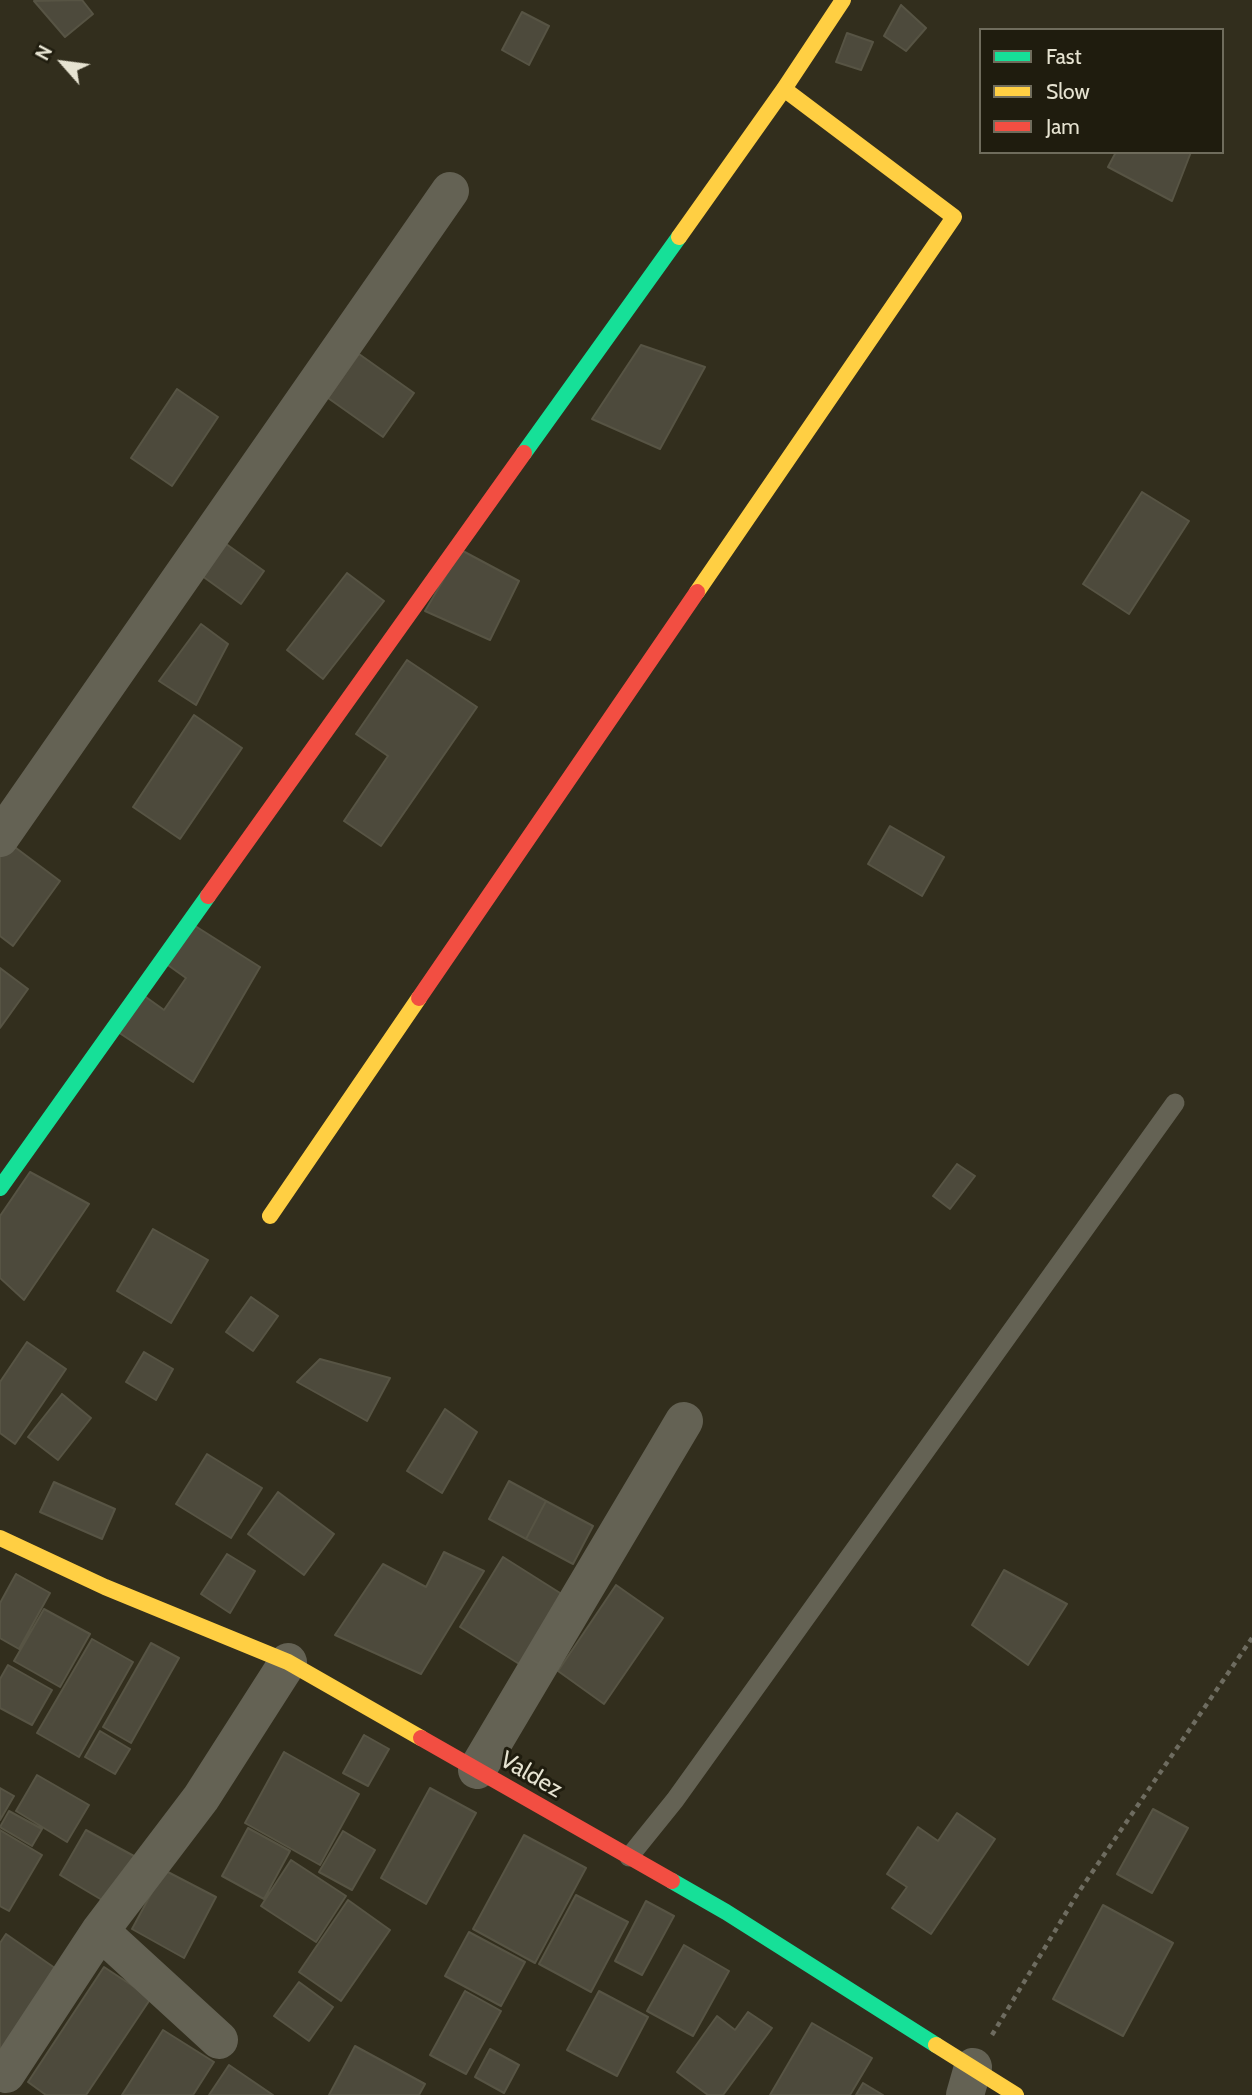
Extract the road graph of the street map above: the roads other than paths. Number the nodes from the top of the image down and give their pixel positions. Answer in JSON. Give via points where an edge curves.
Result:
{"nodes":[{"id":1,"x":844,"y":0,"type":"edge"},
{"id":2,"x":783,"y":89,"type":"junction"},
{"id":3,"x":450,"y":191,"type":"dead end"},
{"id":4,"x":0,"y":838,"type":"edge"},
{"id":5,"x":1175,"y":1103,"type":"dead end"},
{"id":6,"x":0,"y":1188,"type":"edge"},
{"id":7,"x":271,"y":1216,"type":"dead end"},
{"id":8,"x":684,"y":1421,"type":"dead end"},
{"id":9,"x":0,"y":1538,"type":"edge"},
{"id":10,"x":288,"y":1662,"type":"junction"},
{"id":11,"x":477,"y":1770,"type":"junction"},
{"id":12,"x":629,"y":1857,"type":"junction"},
{"id":13,"x":100,"y":1931,"type":"junction"},
{"id":14,"x":219,"y":2040,"type":"dead end"},
{"id":15,"x":6,"y":2074,"type":"dead end"},
{"id":16,"x":969,"y":2081,"type":"edge"},
{"id":17,"x":1016,"y":2095,"type":"edge"}],
"edges":[{"from":1,"to":2,"type":"street"},
{"from":2,"to":6,"type":"street"},
{"from":2,"to":7,"type":"street","via":[[954,217]]},
{"from":3,"to":4,"type":"street"},
{"from":5,"to":12,"type":"lane","via":[[675,1800]]},
{"from":8,"to":11,"type":"street"},
{"from":9,"to":10,"type":"street","name":"Valdez"},
{"from":10,"to":11,"type":"street","name":"Valdez"},
{"from":10,"to":13,"type":"street","via":[[201,1798]]},
{"from":11,"to":12,"type":"street","name":"Valdez"},
{"from":12,"to":16,"type":"street","name":"Valdez","via":[[726,1912]]},
{"from":13,"to":14,"type":"street"},
{"from":13,"to":15,"type":"street"},
{"from":16,"to":17,"type":"street","name":"Valdez"}]}
